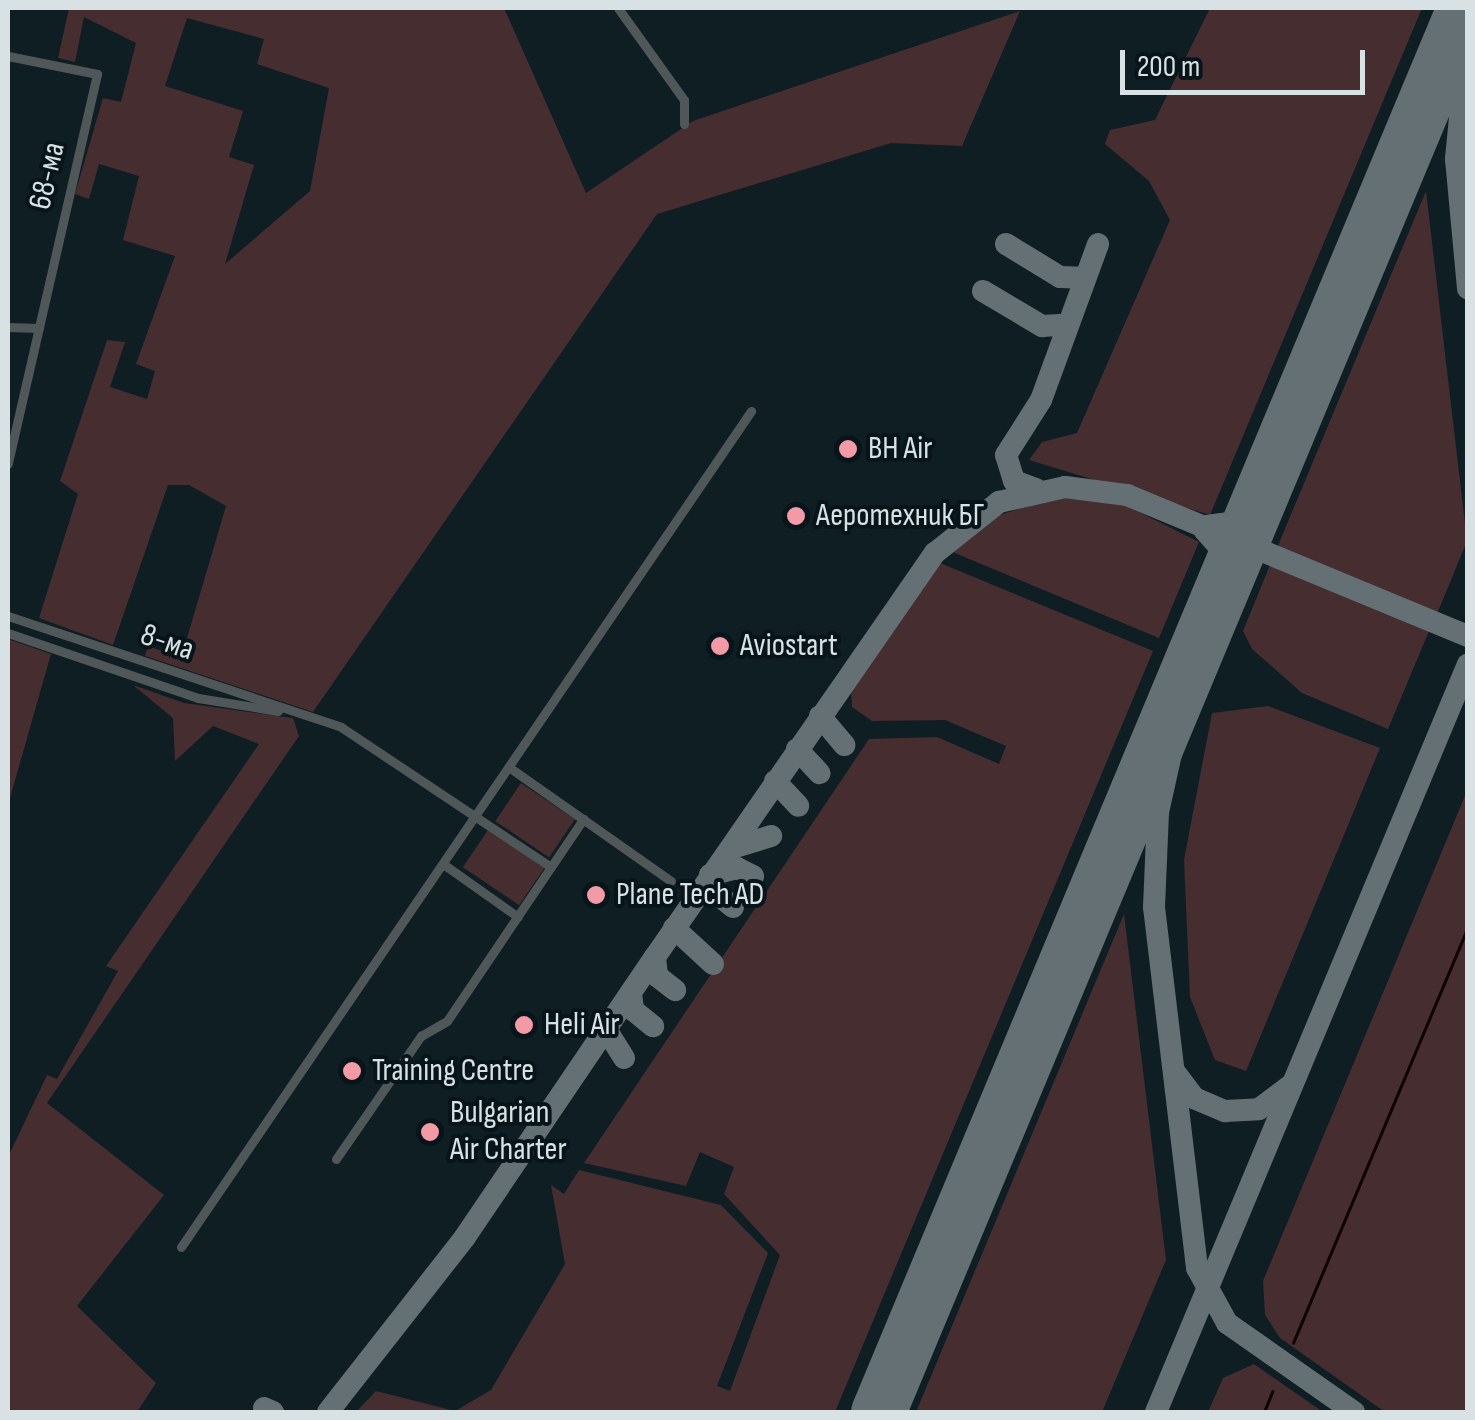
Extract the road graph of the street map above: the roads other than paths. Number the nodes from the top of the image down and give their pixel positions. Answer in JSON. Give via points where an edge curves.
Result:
{"nodes":[{"id":1,"x":618,"y":8,"type":"edge"},
{"id":2,"x":8,"y":56,"type":"edge"},
{"id":3,"x":684,"y":124,"type":"dead end"},
{"id":4,"x":8,"y":327,"type":"edge"},
{"id":5,"x":40,"y":328,"type":"junction"},
{"id":6,"x":751,"y":411,"type":"dead end"},
{"id":7,"x":8,"y":464,"type":"edge"},
{"id":8,"x":8,"y":616,"type":"edge"},
{"id":9,"x":8,"y":633,"type":"edge"},
{"id":10,"x":69,"y":635,"type":"junction"},
{"id":11,"x":64,"y":651,"type":"junction"},
{"id":12,"x":310,"y":716,"type":"junction"},
{"id":13,"x":513,"y":770,"type":"junction"},
{"id":14,"x":480,"y":818,"type":"junction"},
{"id":15,"x":582,"y":819,"type":"junction"},
{"id":16,"x":446,"y":866,"type":"junction"},
{"id":17,"x":551,"y":868,"type":"junction"},
{"id":18,"x":671,"y":881,"type":"dead end"},
{"id":19,"x":518,"y":917,"type":"junction"},
{"id":20,"x":336,"y":1159,"type":"dead end"},
{"id":21,"x":182,"y":1246,"type":"dead end"}],
"edges":[{"from":1,"to":3,"type":"street","via":[[684,100]]},
{"from":2,"to":5,"type":"street","name":"68-ма","via":[[97,74]]},
{"from":4,"to":5,"type":"street"},
{"from":5,"to":7,"type":"street","name":"68-ма"},
{"from":6,"to":13,"type":"street"},
{"from":8,"to":10,"type":"street","name":"8-ма"},
{"from":9,"to":11,"type":"street","name":"8-ма"},
{"from":10,"to":11,"type":"street"},
{"from":10,"to":12,"type":"street","name":"8-ма"},
{"from":11,"to":12,"type":"street","name":"8-ма","via":[[198,698]]},
{"from":12,"to":14,"type":"street","name":"8-ма","via":[[369,742]]},
{"from":13,"to":14,"type":"street"},
{"from":13,"to":15,"type":"street"},
{"from":14,"to":16,"type":"street"},
{"from":14,"to":17,"type":"street","name":"8-ма"},
{"from":15,"to":17,"type":"street"},
{"from":15,"to":18,"type":"street"},
{"from":16,"to":19,"type":"street"},
{"from":16,"to":21,"type":"street"},
{"from":17,"to":19,"type":"street"},
{"from":19,"to":20,"type":"street"}]}
